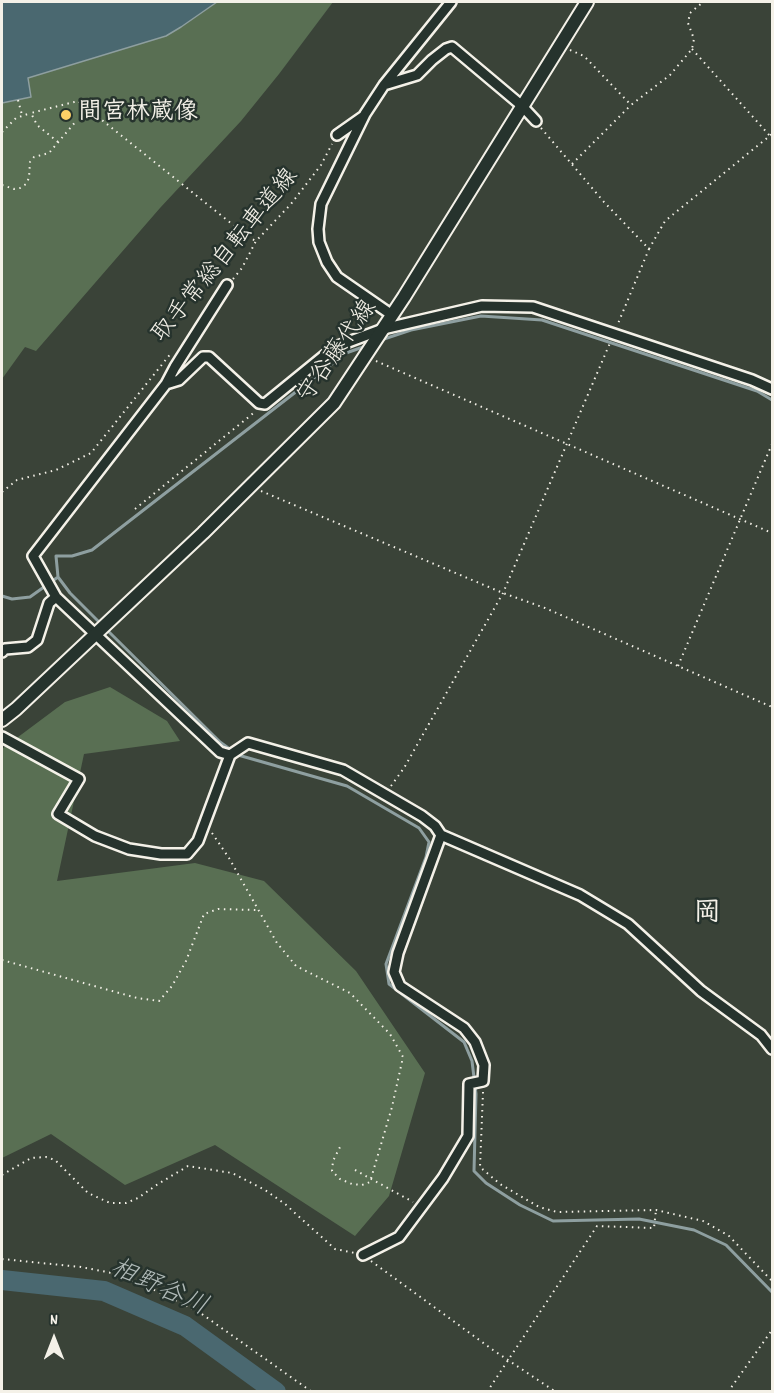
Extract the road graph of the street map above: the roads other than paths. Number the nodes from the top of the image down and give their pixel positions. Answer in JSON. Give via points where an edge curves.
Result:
{"nodes":[{"id":1,"x":451,"y":2,"type":"edge"},
{"id":2,"x":587,"y":2,"type":"edge"},
{"id":3,"x":384,"y":85,"type":"junction"},
{"id":4,"x":521,"y":105,"type":"junction"},
{"id":5,"x":366,"y":114,"type":"junction"},
{"id":6,"x":536,"y":121,"type":"road end"},
{"id":7,"x":338,"y":135,"type":"road end"},
{"id":8,"x":227,"y":285,"type":"road end"},
{"id":9,"x":392,"y":315,"type":"junction"},
{"id":10,"x":382,"y":330,"type":"junction"},
{"id":11,"x":166,"y":384,"type":"junction"},
{"id":12,"x":772,"y":389,"type":"edge"},
{"id":13,"x":54,"y":593,"type":"junction"},
{"id":14,"x":100,"y":629,"type":"junction"},
{"id":15,"x":2,"y":652,"type":"edge"},
{"id":16,"x":2,"y":720,"type":"edge"},
{"id":17,"x":2,"y":737,"type":"edge"},
{"id":18,"x":230,"y":755,"type":"junction"},
{"id":19,"x":441,"y":835,"type":"junction"},
{"id":20,"x":772,"y":1049,"type":"edge"},
{"id":21,"x":363,"y":1255,"type":"road end"}],
"edges":[{"from":1,"to":3,"type":"street"},
{"from":2,"to":4,"type":"main road","name":"守谷藤代線"},
{"from":3,"to":4,"type":"street","via":[[417,75],[452,47]]},
{"from":3,"to":5,"type":"street"},
{"from":4,"to":6,"type":"street"},
{"from":4,"to":9,"type":"main road","name":"守谷藤代線"},
{"from":5,"to":7,"type":"street"},
{"from":5,"to":9,"type":"street","via":[[321,204],[319,242],[337,277]]},
{"from":8,"to":11,"type":"street"},
{"from":9,"to":10,"type":"main road","name":"守谷藤代線"},
{"from":10,"to":11,"type":"street","via":[[335,347],[265,404],[259,403],[210,357],[203,357],[179,380]]},
{"from":10,"to":12,"type":"street","via":[[482,306],[533,307]]},
{"from":10,"to":14,"type":"main road","name":"守谷藤代線","via":[[334,403]]},
{"from":11,"to":13,"type":"street","via":[[33,556]]},
{"from":13,"to":14,"type":"street"},
{"from":13,"to":15,"type":"street","via":[[37,640],[28,647]]},
{"from":14,"to":16,"type":"main road","name":"守谷藤代線"},
{"from":14,"to":18,"type":"street","via":[[220,752]]},
{"from":17,"to":18,"type":"street","via":[[79,779],[58,814],[95,836],[129,849],[161,854],[187,854],[198,841]]},
{"from":18,"to":19,"type":"street","via":[[248,743],[343,770],[422,816]]},
{"from":19,"to":20,"type":"street","via":[[580,895],[628,924],[701,991],[761,1035]]},
{"from":19,"to":21,"type":"street","via":[[394,972],[400,986],[464,1028],[475,1042],[484,1065],[483,1082],[469,1084],[468,1136],[443,1178],[399,1237]]}]}
